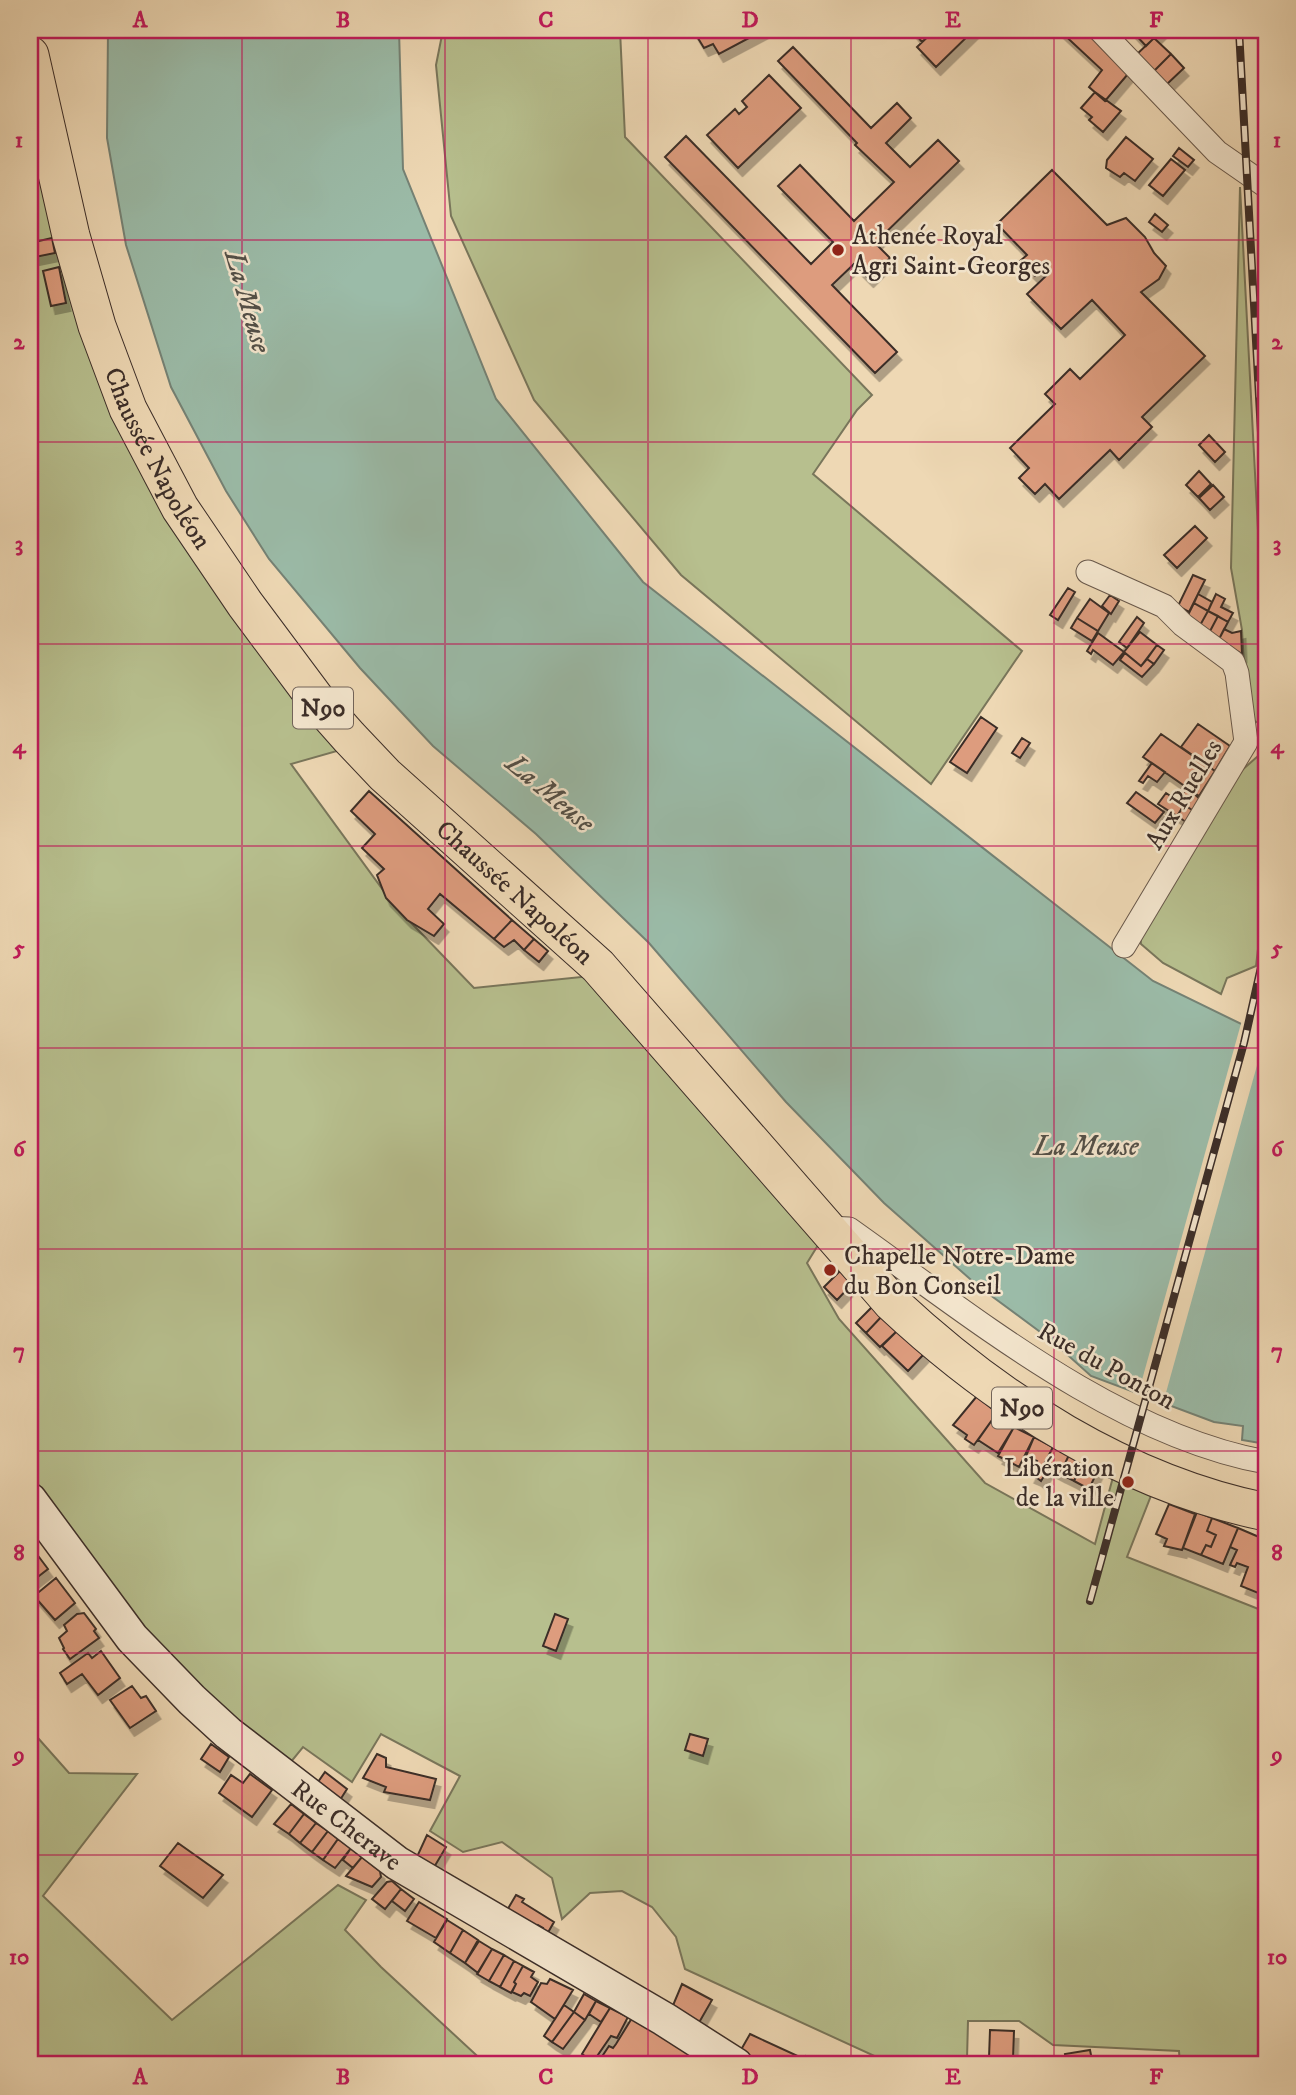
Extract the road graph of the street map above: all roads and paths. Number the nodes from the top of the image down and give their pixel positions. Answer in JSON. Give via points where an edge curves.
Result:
{"nodes":[{"id":1,"x":1100,"y":30,"type":"edge"},
{"id":2,"x":30,"y":55,"type":"edge"},
{"id":3,"x":1266,"y":186,"type":"edge"},
{"id":4,"x":1088,"y":572,"type":"dead end"},
{"id":5,"x":1256,"y":741,"type":"edge"},
{"id":6,"x":1124,"y":946,"type":"dead end"},
{"id":7,"x":827,"y":1228,"type":"junction"},
{"id":8,"x":1266,"y":1462,"type":"edge"},
{"id":9,"x":30,"y":1500,"type":"edge"},
{"id":10,"x":1266,"y":1512,"type":"edge"},
{"id":11,"x":736,"y":2065,"type":"edge"}],
"edges":[{"from":1,"to":3,"type":"street","via":[[1217,152]]},
{"from":2,"to":7,"type":"main road","name":"Chaussée Napoléon","number":"N90","via":[[71,236],[128,409],[180,508],[245,604],[349,737],[385,775],[598,966]]},
{"from":4,"to":5,"type":"street","name":"Aux Ruelles","via":[[1164,607],[1233,662]]},
{"from":5,"to":6,"type":"street","name":"Aux Ruelles"},
{"from":7,"to":8,"type":"street","name":"Rue du Ponton","via":[[849,1229],[1021,1352],[1089,1392],[1164,1430],[1237,1457]]},
{"from":7,"to":10,"type":"main road","name":"Chaussée Napoléon","number":"N90","via":[[923,1332],[1027,1411],[1117,1461],[1174,1486]]},
{"from":9,"to":11,"type":"street","name":"Rue Cherave","via":[[132,1638],[228,1733],[397,1863]]}]}
